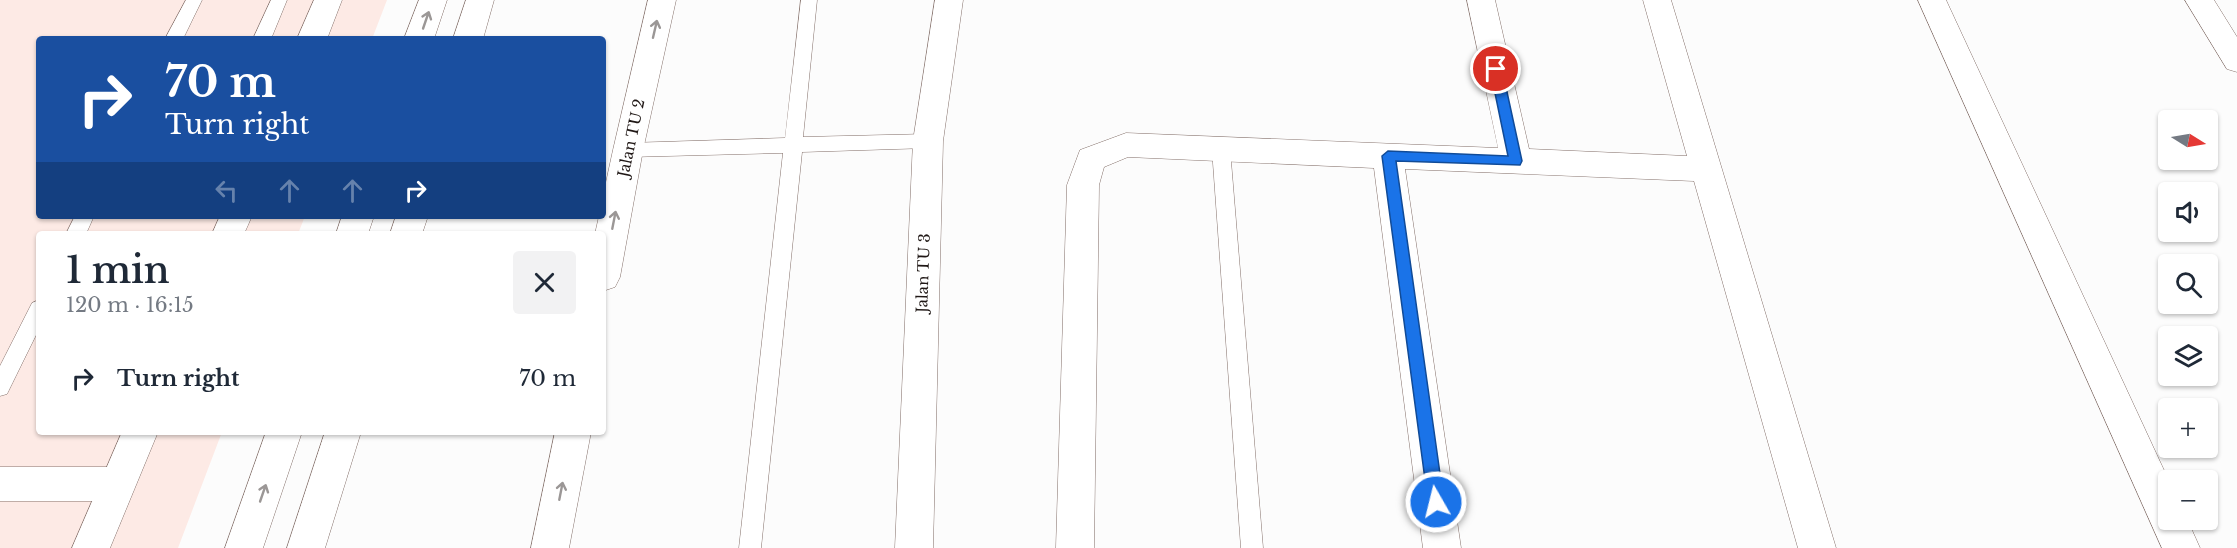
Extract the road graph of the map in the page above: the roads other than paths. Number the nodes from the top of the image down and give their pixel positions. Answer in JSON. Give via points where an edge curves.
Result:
{"nodes":[{"id":1,"x":194,"y":0,"type":"edge"},
{"id":2,"x":279,"y":0,"type":"edge"},
{"id":3,"x":328,"y":0,"type":"edge"},
{"id":4,"x":433,"y":0,"type":"edge"},
{"id":5,"x":480,"y":0,"type":"edge"},
{"id":6,"x":662,"y":0,"type":"edge"},
{"id":7,"x":809,"y":0,"type":"edge"},
{"id":8,"x":949,"y":0,"type":"edge"},
{"id":9,"x":1481,"y":0,"type":"edge"},
{"id":10,"x":1657,"y":0,"type":"edge"},
{"id":11,"x":1932,"y":0,"type":"edge"},
{"id":12,"x":2199,"y":0,"type":"edge"},
{"id":13,"x":176,"y":36,"type":"edge"},
{"id":14,"x":263,"y":36,"type":"edge"},
{"id":15,"x":313,"y":36,"type":"edge"},
{"id":16,"x":420,"y":36,"type":"edge"},
{"id":17,"x":469,"y":36,"type":"edge"},
{"id":18,"x":2237,"y":62,"type":"edge"},
{"id":19,"x":928,"y":141,"type":"junction"},
{"id":20,"x":793,"y":145,"type":"junction"},
{"id":21,"x":1221,"y":149,"type":"junction"},
{"id":22,"x":628,"y":150,"type":"junction"},
{"id":23,"x":1388,"y":156,"type":"junction"},
{"id":24,"x":1516,"y":161,"type":"junction"},
{"id":25,"x":1705,"y":169,"type":"junction"},
{"id":26,"x":606,"y":262,"type":"edge"},
{"id":27,"x":36,"y":315,"type":"edge"},
{"id":28,"x":0,"y":387,"type":"edge"},
{"id":29,"x":139,"y":435,"type":"edge"},
{"id":30,"x":283,"y":435,"type":"edge"},
{"id":31,"x":342,"y":435,"type":"edge"},
{"id":32,"x":572,"y":435,"type":"edge"},
{"id":33,"x":117,"y":483,"type":"junction"},
{"id":34,"x":0,"y":484,"type":"edge"},
{"id":35,"x":91,"y":548,"type":"edge"},
{"id":36,"x":243,"y":548,"type":"edge"},
{"id":37,"x":306,"y":548,"type":"edge"},
{"id":38,"x":550,"y":548,"type":"edge"},
{"id":39,"x":750,"y":548,"type":"edge"},
{"id":40,"x":914,"y":548,"type":"edge"},
{"id":41,"x":1075,"y":548,"type":"edge"},
{"id":42,"x":1252,"y":548,"type":"edge"},
{"id":43,"x":1442,"y":548,"type":"edge"},
{"id":44,"x":1817,"y":548,"type":"edge"},
{"id":45,"x":2181,"y":548,"type":"edge"}],
"edges":[{"from":1,"to":13,"type":"lane"},
{"from":2,"to":14,"type":"lane"},
{"from":3,"to":15,"type":"street"},
{"from":16,"to":4,"type":"street","one_way":true},
{"from":5,"to":17,"type":"street"},
{"from":22,"to":6,"type":"street","name":"Jalan TU 2","one_way":true},
{"from":7,"to":20,"type":"lane"},
{"from":8,"to":19,"type":"street","name":"Jalan TU 3"},
{"from":9,"to":24,"type":"street"},
{"from":10,"to":25,"type":"street"},
{"from":11,"to":45,"type":"street"},
{"from":12,"to":18,"type":"street"},
{"from":19,"to":20,"type":"lane"},
{"from":19,"to":40,"type":"street","name":"Jalan TU 3"},
{"from":20,"to":22,"type":"lane"},
{"from":20,"to":39,"type":"lane"},
{"from":21,"to":23,"type":"street"},
{"from":21,"to":41,"type":"street","via":[[1126,145],[1091,159],[1083,185]]},
{"from":21,"to":42,"type":"lane"},
{"from":26,"to":22,"type":"street","name":"Jalan TU 2","one_way":true},
{"from":23,"to":24,"type":"street"},
{"from":23,"to":43,"type":"street"},
{"from":24,"to":25,"type":"street"},
{"from":25,"to":44,"type":"street"},
{"from":27,"to":28,"type":"lane"},
{"from":29,"to":33,"type":"street"},
{"from":36,"to":30,"type":"street","one_way":true},
{"from":31,"to":37,"type":"street"},
{"from":38,"to":32,"type":"street","one_way":true},
{"from":33,"to":34,"type":"street"},
{"from":33,"to":35,"type":"street"}]}
